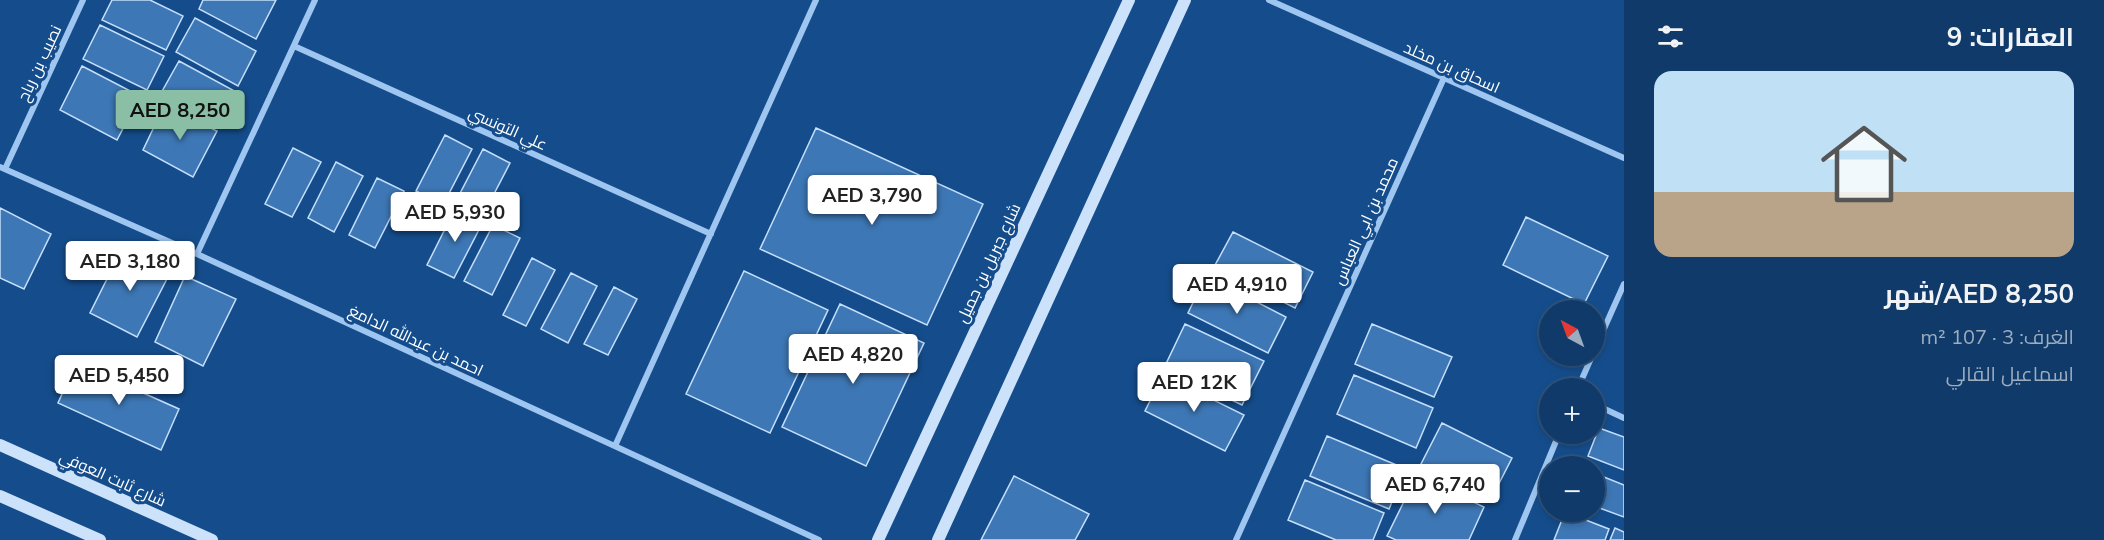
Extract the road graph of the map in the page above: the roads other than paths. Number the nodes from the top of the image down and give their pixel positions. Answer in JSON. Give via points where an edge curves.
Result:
{"nodes":[{"id":1,"x":83,"y":0,"type":"edge"},
{"id":2,"x":315,"y":0,"type":"edge"},
{"id":3,"x":816,"y":0,"type":"edge"},
{"id":4,"x":1128,"y":0,"type":"edge"},
{"id":5,"x":1185,"y":0,"type":"edge"},
{"id":6,"x":1269,"y":0,"type":"edge"},
{"id":7,"x":294,"y":46,"type":"junction"},
{"id":8,"x":1444,"y":78,"type":"junction"},
{"id":9,"x":1624,"y":158,"type":"edge"},
{"id":10,"x":2,"y":168,"type":"edge"},
{"id":11,"x":711,"y":234,"type":"junction"},
{"id":12,"x":197,"y":254,"type":"junction"},
{"id":13,"x":1624,"y":284,"type":"edge"},
{"id":14,"x":1605,"y":326,"type":"edge"},
{"id":15,"x":1605,"y":409,"type":"edge"},
{"id":16,"x":1624,"y":418,"type":"edge"},
{"id":17,"x":1555,"y":444,"type":"edge"},
{"id":18,"x":0,"y":445,"type":"edge"},
{"id":19,"x":615,"y":446,"type":"junction"},
{"id":20,"x":0,"y":496,"type":"edge"},
{"id":21,"x":100,"y":540,"type":"edge"},
{"id":22,"x":212,"y":540,"type":"edge"},
{"id":23,"x":819,"y":540,"type":"edge"},
{"id":24,"x":878,"y":540,"type":"edge"},
{"id":25,"x":938,"y":540,"type":"edge"},
{"id":26,"x":1236,"y":540,"type":"edge"},
{"id":27,"x":1515,"y":540,"type":"edge"}],
"edges":[{"from":1,"to":10,"type":"street","name":"نصيب بن رباح"},
{"from":2,"to":7,"type":"street"},
{"from":3,"to":11,"type":"street"},
{"from":4,"to":24,"type":"street","name":"شارع جبريل بن جميل"},
{"from":5,"to":25,"type":"street"},
{"from":6,"to":8,"type":"street","name":"اسحاق بن مخلد"},
{"from":7,"to":11,"type":"street","name":"علي التونسي"},
{"from":7,"to":12,"type":"street"},
{"from":8,"to":9,"type":"street","name":"اسحاق بن مخلد"},
{"from":8,"to":26,"type":"street","name":"محمد بن ابي العباس"},
{"from":10,"to":12,"type":"street","name":"احمد بن عبدالله الدامغ"},
{"from":11,"to":19,"type":"street"},
{"from":12,"to":19,"type":"street","name":"احمد بن عبدالله الدامغ"},
{"from":13,"to":14,"type":"street"},
{"from":15,"to":16,"type":"street"},
{"from":17,"to":27,"type":"street"},
{"from":18,"to":22,"type":"street","name":"شارع ثابت العوفي"},
{"from":19,"to":23,"type":"street","name":"احمد بن عبدالله الدامغ"},
{"from":20,"to":21,"type":"street"}]}
